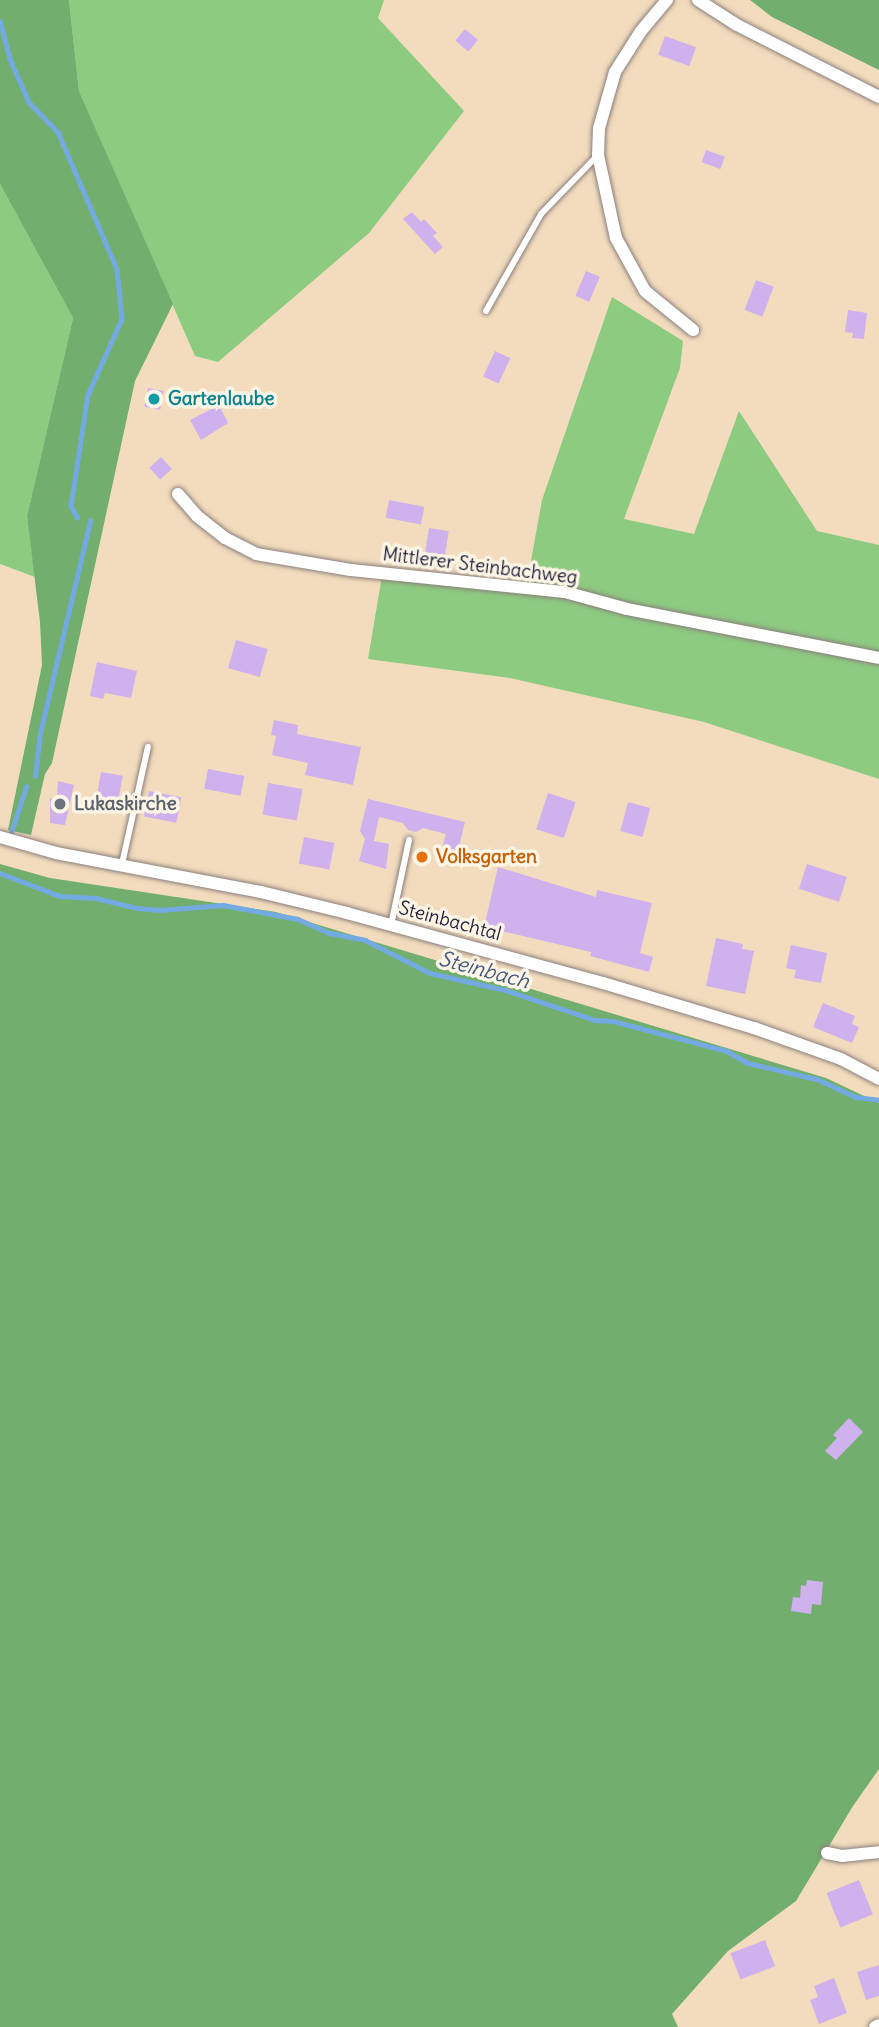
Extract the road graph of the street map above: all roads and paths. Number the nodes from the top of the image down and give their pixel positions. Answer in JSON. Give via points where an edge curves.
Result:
{"nodes":[{"id":1,"x":667,"y":0,"type":"edge"},
{"id":2,"x":698,"y":0,"type":"edge"},
{"id":3,"x":879,"y":97,"type":"edge"},
{"id":4,"x":598,"y":155,"type":"junction"},
{"id":5,"x":486,"y":311,"type":"dead end"},
{"id":6,"x":693,"y":330,"type":"dead end"},
{"id":7,"x":178,"y":494,"type":"dead end"},
{"id":8,"x":879,"y":658,"type":"edge"},
{"id":9,"x":148,"y":747,"type":"dead end"},
{"id":10,"x":0,"y":837,"type":"edge"},
{"id":11,"x":409,"y":840,"type":"dead end"},
{"id":12,"x":121,"y":866,"type":"junction"},
{"id":13,"x":391,"y":925,"type":"junction"},
{"id":14,"x":879,"y":1079,"type":"edge"},
{"id":15,"x":879,"y":1852,"type":"edge"},
{"id":16,"x":827,"y":1853,"type":"dead end"}],
"edges":[{"from":1,"to":4,"type":"street","via":[[615,72],[599,128]]},
{"from":2,"to":3,"type":"street","via":[[758,37]]},
{"from":4,"to":5,"type":"lane","via":[[541,214]]},
{"from":4,"to":6,"type":"street","via":[[616,238],[645,292]]},
{"from":7,"to":8,"type":"street","name":"Mittlerer Steinbachweg","via":[[225,538],[256,554],[351,570],[565,592]]},
{"from":9,"to":12,"type":"lane"},
{"from":10,"to":12,"type":"street","name":"Steinbachtal"},
{"from":11,"to":13,"type":"lane"},
{"from":12,"to":13,"type":"street","name":"Steinbachtal","via":[[261,892]]},
{"from":13,"to":14,"type":"street","name":"Steinbachtal","via":[[754,1028],[841,1059]]},
{"from":15,"to":16,"type":"street"}]}
